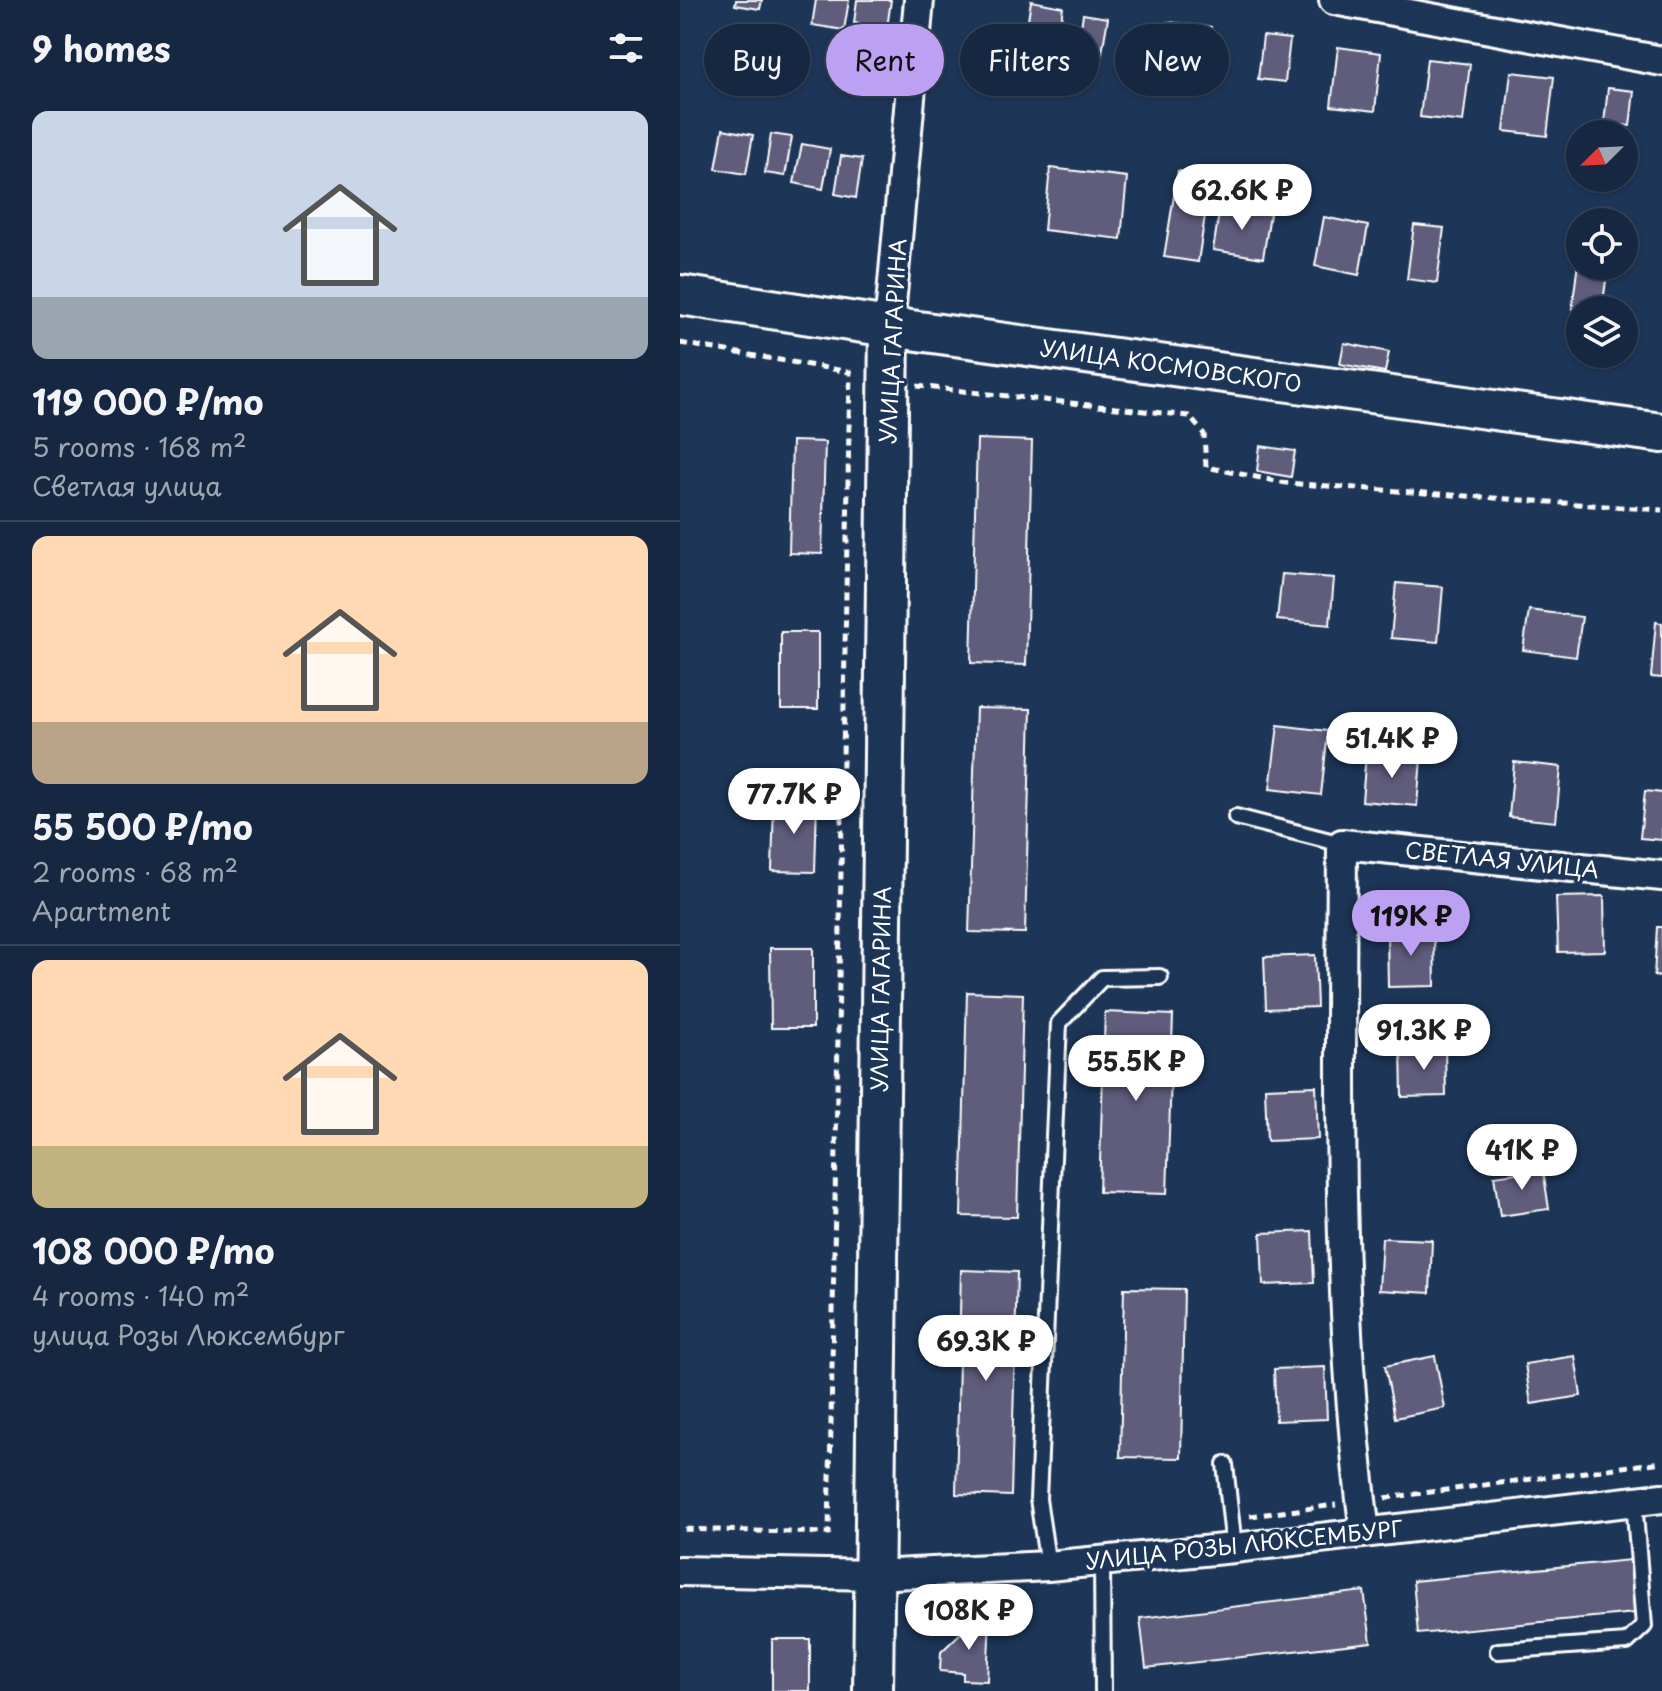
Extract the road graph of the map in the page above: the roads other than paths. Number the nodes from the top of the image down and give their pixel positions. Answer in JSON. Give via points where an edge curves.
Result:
{"nodes":[{"id":1,"x":919,"y":0,"type":"edge"},
{"id":2,"x":1334,"y":0,"type":"edge"},
{"id":3,"x":1662,"y":61,"type":"edge"},
{"id":4,"x":680,"y":295,"type":"edge"},
{"id":5,"x":889,"y":327,"type":"junction"},
{"id":6,"x":1662,"y":433,"type":"edge"},
{"id":7,"x":1236,"y":817,"type":"dead end"},
{"id":8,"x":1342,"y":844,"type":"junction"},
{"id":9,"x":1662,"y":876,"type":"edge"},
{"id":10,"x":1160,"y":977,"type":"dead end"},
{"id":11,"x":1225,"y":1464,"type":"dead end"},
{"id":12,"x":1648,"y":1499,"type":"edge"},
{"id":13,"x":1365,"y":1532,"type":"junction"},
{"id":14,"x":1234,"y":1548,"type":"junction"},
{"id":15,"x":1102,"y":1561,"type":"junction"},
{"id":16,"x":1048,"y":1566,"type":"junction"},
{"id":17,"x":680,"y":1571,"type":"edge"},
{"id":18,"x":875,"y":1575,"type":"junction"},
{"id":19,"x":1498,"y":1651,"type":"dead end"},
{"id":20,"x":873,"y":1691,"type":"edge"},
{"id":21,"x":1103,"y":1691,"type":"edge"}],
"edges":[{"from":1,"to":5,"type":"street","name":"УЛИЦА ГАГАРИНА"},
{"from":2,"to":3,"type":"street"},
{"from":4,"to":5,"type":"street","name":"УЛИЦА КОСМОВСКОГО"},
{"from":5,"to":6,"type":"street","name":"УЛИЦА КОСМОВСКОГО"},
{"from":5,"to":18,"type":"street","name":"УЛИЦА ГАГАРИНА"},
{"from":7,"to":8,"type":"lane"},
{"from":8,"to":9,"type":"street","name":"СВЕТЛАЯ УЛИЦА"},
{"from":8,"to":13,"type":"street","via":[[1340,1176],[1349,1371]]},
{"from":10,"to":16,"type":"lane","via":[[1102,978],[1059,1023],[1038,1499]]},
{"from":11,"to":14,"type":"lane"},
{"from":12,"to":13,"type":"street","name":"УЛИЦА РОЗЫ ЛЮКСЕМБУРГ"},
{"from":12,"to":19,"type":"lane","via":[[1644,1626],[1627,1642]]},
{"from":13,"to":14,"type":"street","name":"УЛИЦА РОЗЫ ЛЮКСЕМБУРГ"},
{"from":14,"to":15,"type":"street","name":"УЛИЦА РОЗЫ ЛЮКСЕМБУРГ"},
{"from":15,"to":16,"type":"street","name":"УЛИЦА РОЗЫ ЛЮКСЕМБУРГ"},
{"from":15,"to":21,"type":"lane"},
{"from":16,"to":18,"type":"street","name":"УЛИЦА РОЗЫ ЛЮКСЕМБУРГ"},
{"from":17,"to":18,"type":"street","name":"УЛИЦА РОЗЫ ЛЮКСЕМБУРГ"},
{"from":18,"to":20,"type":"street","name":"УЛИЦА ГАГАРИНА"}]}
